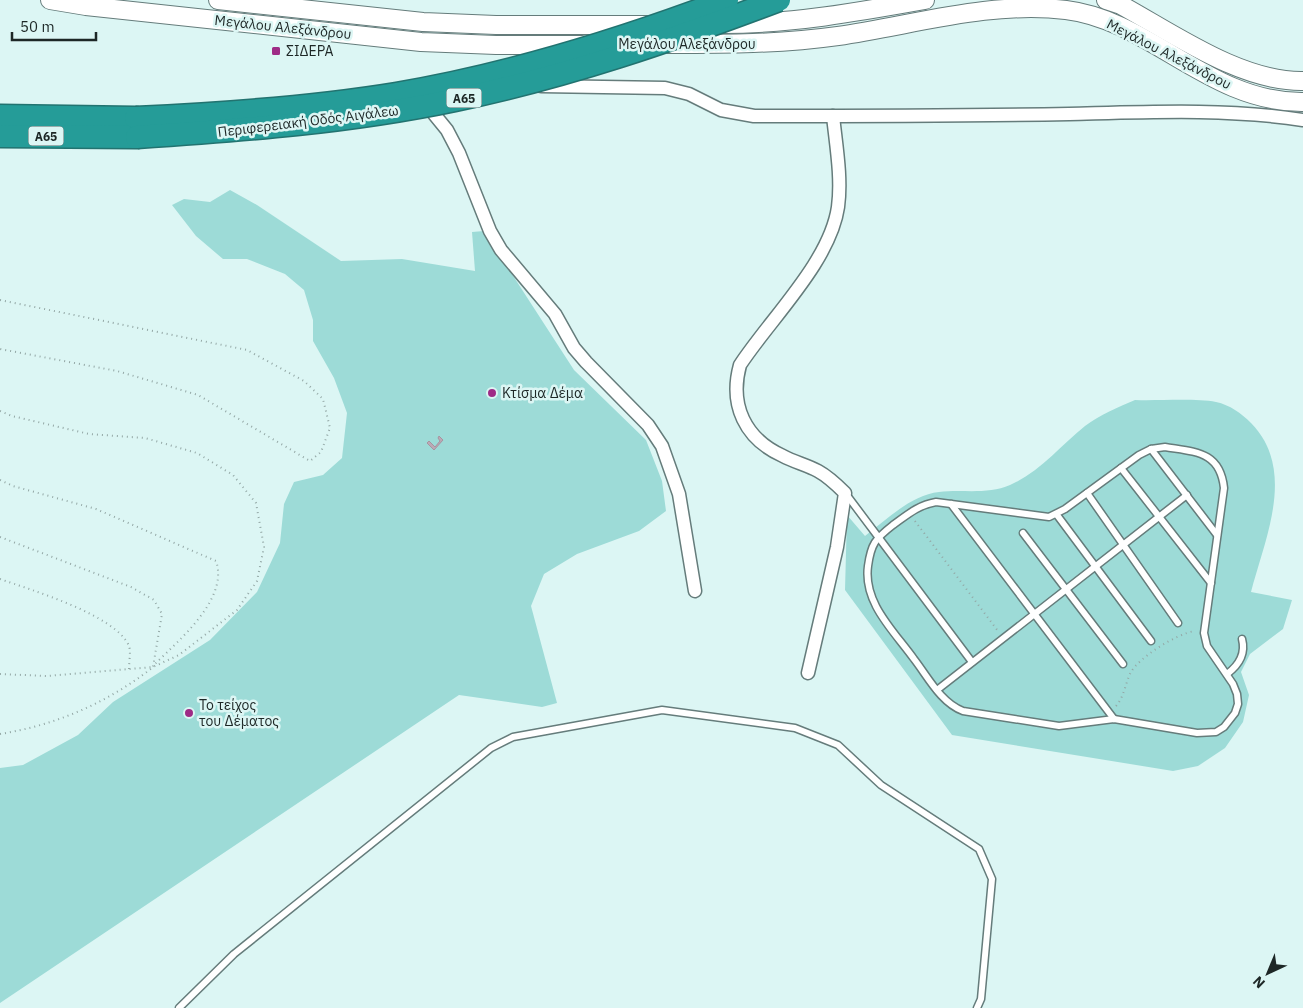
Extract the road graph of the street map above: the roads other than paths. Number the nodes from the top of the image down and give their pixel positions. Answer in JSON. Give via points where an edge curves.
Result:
{"nodes":[{"id":1,"x":50,"y":0,"type":"edge"},
{"id":2,"x":218,"y":0,"type":"edge"},
{"id":3,"x":728,"y":0,"type":"edge"},
{"id":4,"x":779,"y":0,"type":"edge"},
{"id":5,"x":925,"y":0,"type":"edge"},
{"id":6,"x":1106,"y":0,"type":"edge"},
{"id":7,"x":1047,"y":4,"type":"edge"},
{"id":8,"x":1303,"y":82,"type":"edge"},
{"id":9,"x":1303,"y":102,"type":"edge"},
{"id":10,"x":0,"y":116,"type":"edge"},
{"id":11,"x":833,"y":116,"type":"junction"},
{"id":12,"x":1303,"y":120,"type":"edge"},
{"id":13,"x":137,"y":127,"type":"junction"},
{"id":14,"x":0,"y":136,"type":"edge"},
{"id":15,"x":1151,"y":449,"type":"junction"},
{"id":16,"x":1121,"y":468,"type":"junction"},
{"id":17,"x":845,"y":493,"type":"junction"},
{"id":18,"x":1087,"y":493,"type":"junction"},
{"id":19,"x":1187,"y":495,"type":"junction"},
{"id":20,"x":951,"y":504,"type":"junction"},
{"id":21,"x":1057,"y":515,"type":"junction"},
{"id":22,"x":1159,"y":517,"type":"junction"},
{"id":23,"x":1022,"y":533,"type":"dead end"},
{"id":24,"x":1218,"y":535,"type":"junction"},
{"id":25,"x":878,"y":537,"type":"junction"},
{"id":26,"x":1123,"y":544,"type":"junction"},
{"id":27,"x":1096,"y":566,"type":"junction"},
{"id":28,"x":1211,"y":583,"type":"junction"},
{"id":29,"x":1066,"y":589,"type":"junction"},
{"id":30,"x":695,"y":591,"type":"dead end"},
{"id":31,"x":1034,"y":614,"type":"junction"},
{"id":32,"x":1178,"y":623,"type":"dead end"},
{"id":33,"x":1242,"y":639,"type":"dead end"},
{"id":34,"x":1151,"y":640,"type":"dead end"},
{"id":35,"x":972,"y":662,"type":"junction"},
{"id":36,"x":1123,"y":664,"type":"dead end"},
{"id":37,"x":808,"y":673,"type":"dead end"},
{"id":38,"x":1227,"y":674,"type":"junction"},
{"id":39,"x":937,"y":690,"type":"junction"},
{"id":40,"x":1111,"y":716,"type":"junction"},
{"id":41,"x":179,"y":1008,"type":"edge"},
{"id":42,"x":977,"y":1008,"type":"edge"}],
"edges":[{"from":1,"to":7,"type":"main road","name":"Μεγάλου Αλεξάνδρου","via":[[421,42],[496,45],[766,44]]},
{"from":2,"to":5,"type":"main road","name":"Μεγάλου Αλεξάνδρου","via":[[423,22],[496,25],[764,24],[832,17]]},
{"from":3,"to":13,"type":"highway","name":"Περιφερειακή Οδός Αιγάλεω","number":"Α65","bridge":true,"via":[[567,53],[398,93]]},
{"from":4,"to":13,"type":"highway","name":"Περιφερειακή Οδός Αιγάλεω","number":"Α65","bridge":true,"via":[[632,53],[456,100],[284,127]]},
{"from":6,"to":8,"type":"main road","name":"Μεγάλου Αλεξάνδρου","via":[[1122,5],[1240,68],[1268,78]]},
{"from":7,"to":9,"type":"main road","name":"Μεγάλου Αλεξάνδρου","via":[[1113,23],[1233,87],[1261,96]]},
{"from":10,"to":13,"type":"highway","name":"Περιφερειακή Οδός Αιγάλεω","number":"Α65"},
{"from":11,"to":12,"type":"street","via":[[1149,111],[1222,112]]},
{"from":11,"to":17,"type":"street","via":[[839,182],[838,207],[832,231],[821,254],[740,365],[736,396],[740,416],[756,439],[782,456],[819,471]]},
{"from":11,"to":30,"type":"street","via":[[734,113],[665,88],[410,84],[447,130],[501,250],[555,314],[586,362],[648,425],[662,446],[679,494]]},
{"from":13,"to":14,"type":"highway","name":"Περιφερειακή Οδός Αιγάλεω","number":"Α65"},
{"from":15,"to":16,"type":"lane"},
{"from":15,"to":19,"type":"lane"},
{"from":15,"to":24,"type":"lane","via":[[1165,447],[1197,452],[1219,467],[1224,488]]},
{"from":16,"to":18,"type":"lane"},
{"from":16,"to":22,"type":"lane"},
{"from":17,"to":25,"type":"lane"},
{"from":17,"to":37,"type":"street","via":[[837,547]]},
{"from":18,"to":21,"type":"lane"},
{"from":18,"to":26,"type":"lane"},
{"from":19,"to":22,"type":"lane"},
{"from":19,"to":24,"type":"lane"},
{"from":20,"to":21,"type":"lane","via":[[1040,517]]},
{"from":20,"to":25,"type":"lane","via":[[926,503]]},
{"from":20,"to":31,"type":"lane"},
{"from":21,"to":27,"type":"lane"},
{"from":22,"to":26,"type":"lane"},
{"from":22,"to":28,"type":"lane"},
{"from":23,"to":29,"type":"lane"},
{"from":24,"to":28,"type":"lane"},
{"from":25,"to":35,"type":"lane"},
{"from":25,"to":39,"type":"lane","via":[[869,559],[867,584],[870,595]]},
{"from":26,"to":27,"type":"lane"},
{"from":26,"to":32,"type":"lane"},
{"from":27,"to":29,"type":"lane"},
{"from":27,"to":34,"type":"lane"},
{"from":28,"to":38,"type":"lane","via":[[1204,633],[1212,654]]},
{"from":29,"to":31,"type":"lane"},
{"from":29,"to":36,"type":"lane"},
{"from":31,"to":35,"type":"lane"},
{"from":31,"to":40,"type":"lane"},
{"from":33,"to":38,"type":"lane","via":[[1244,646],[1240,661]]},
{"from":35,"to":39,"type":"lane"},
{"from":38,"to":40,"type":"lane","via":[[1237,694],[1238,704],[1230,720],[1216,732],[1197,733]]},
{"from":39,"to":40,"type":"lane","via":[[954,708],[963,711],[1059,726]]},
{"from":41,"to":42,"type":"lane","via":[[234,954],[491,748],[513,737],[662,710],[794,728],[838,745],[881,785],[979,849],[992,879],[981,999]]}]}
